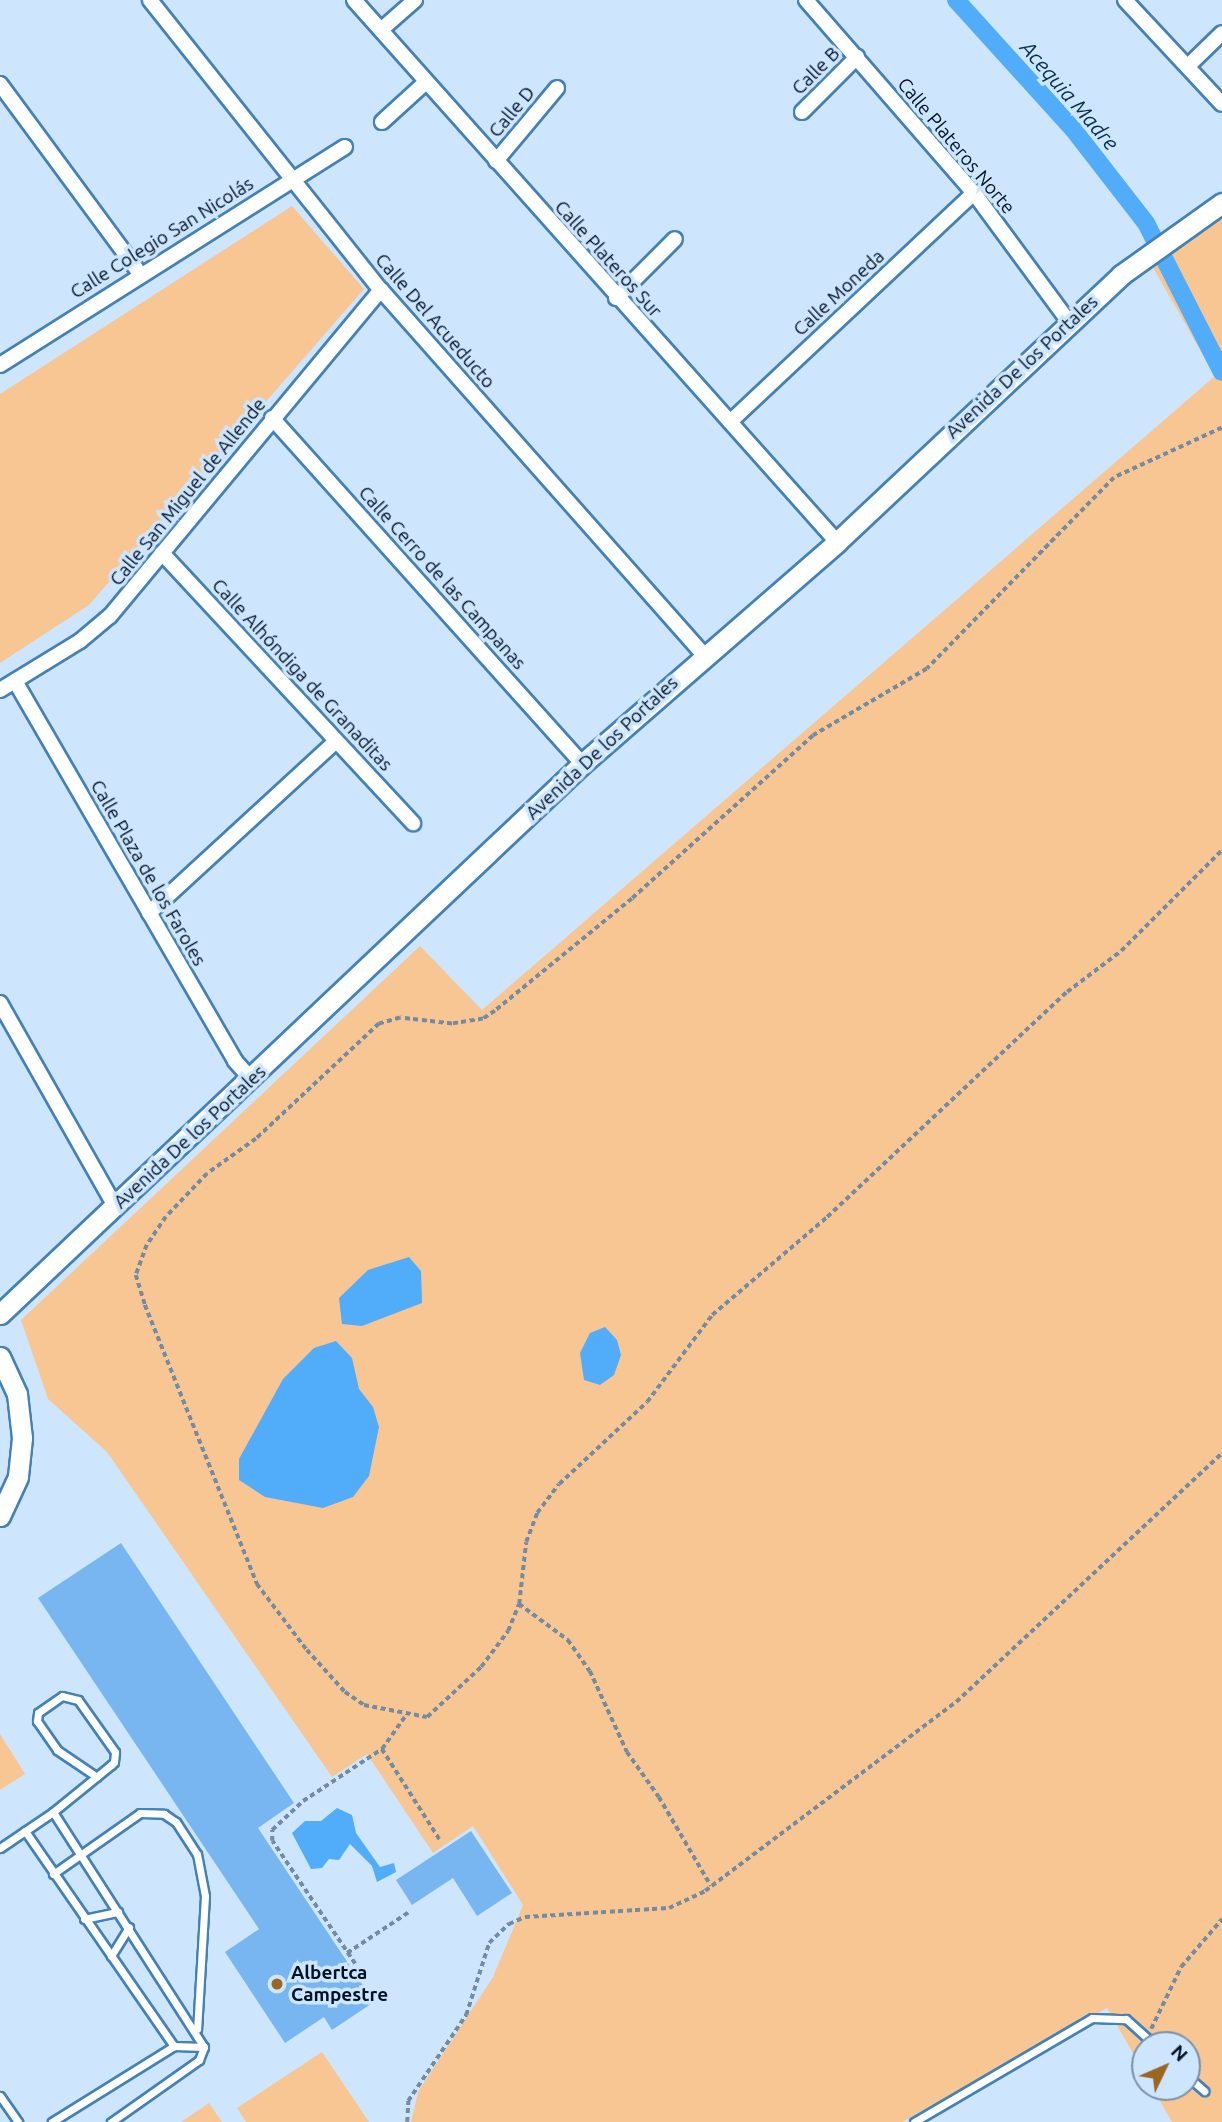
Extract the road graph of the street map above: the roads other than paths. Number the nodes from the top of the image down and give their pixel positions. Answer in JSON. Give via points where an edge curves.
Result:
{"nodes":[{"id":1,"x":150,"y":0,"type":"edge"},
{"id":2,"x":354,"y":0,"type":"edge"},
{"id":3,"x":415,"y":0,"type":"edge"},
{"id":4,"x":806,"y":0,"type":"edge"},
{"id":5,"x":1125,"y":0,"type":"edge"},
{"id":6,"x":382,"y":29,"type":"junction"},
{"id":7,"x":1222,"y":33,"type":"edge"},
{"id":8,"x":857,"y":57,"type":"junction"},
{"id":9,"x":1188,"y":66,"type":"junction"},
{"id":10,"x":426,"y":82,"type":"junction"},
{"id":11,"x":0,"y":84,"type":"edge"},
{"id":12,"x":557,"y":88,"type":"dead end"},
{"id":13,"x":1222,"y":104,"type":"edge"},
{"id":14,"x":802,"y":112,"type":"dead end"},
{"id":15,"x":382,"y":122,"type":"dead end"},
{"id":16,"x":345,"y":147,"type":"dead end"},
{"id":17,"x":496,"y":161,"type":"junction"},
{"id":18,"x":291,"y":180,"type":"junction"},
{"id":19,"x":974,"y":193,"type":"junction"},
{"id":20,"x":1222,"y":203,"type":"edge"},
{"id":21,"x":675,"y":239,"type":"dead end"},
{"id":22,"x":140,"y":274,"type":"junction"},
{"id":23,"x":381,"y":290,"type":"junction"},
{"id":24,"x":616,"y":298,"type":"junction"},
{"id":25,"x":1069,"y":323,"type":"junction"},
{"id":26,"x":0,"y":365,"type":"edge"},
{"id":27,"x":272,"y":418,"type":"junction"},
{"id":28,"x":730,"y":422,"type":"junction"},
{"id":29,"x":837,"y":542,"type":"junction"},
{"id":30,"x":162,"y":553,"type":"junction"},
{"id":31,"x":704,"y":655,"type":"junction"},
{"id":32,"x":15,"y":681,"type":"junction"},
{"id":33,"x":0,"y":690,"type":"edge"},
{"id":34,"x":336,"y":741,"type":"junction"},
{"id":35,"x":582,"y":764,"type":"junction"},
{"id":36,"x":413,"y":823,"type":"dead end"},
{"id":37,"x":149,"y":913,"type":"junction"},
{"id":38,"x":0,"y":1003,"type":"edge"},
{"id":39,"x":252,"y":1080,"type":"junction"},
{"id":40,"x":116,"y":1206,"type":"junction"},
{"id":41,"x":0,"y":1314,"type":"edge"},
{"id":42,"x":0,"y":1357,"type":"edge"},
{"id":43,"x":0,"y":1516,"type":"edge"},
{"id":44,"x":97,"y":1777,"type":"junction"},
{"id":45,"x":53,"y":1812,"type":"junction"},
{"id":46,"x":25,"y":1831,"type":"junction"},
{"id":47,"x":0,"y":1848,"type":"edge"},
{"id":48,"x":81,"y":1856,"type":"junction"},
{"id":49,"x":53,"y":1874,"type":"junction"},
{"id":50,"x":118,"y":1912,"type":"junction"},
{"id":51,"x":84,"y":1919,"type":"junction"},
{"id":52,"x":129,"y":1927,"type":"junction"},
{"id":53,"x":111,"y":1956,"type":"junction"},
{"id":54,"x":197,"y":2030,"type":"junction"},
{"id":55,"x":1140,"y":2031,"type":"edge"},
{"id":56,"x":174,"y":2046,"type":"junction"},
{"id":57,"x":204,"y":2046,"type":"junction"},
{"id":58,"x":1201,"y":2088,"type":"edge"},
{"id":59,"x":1204,"y":2091,"type":"dead end"},
{"id":60,"x":0,"y":2096,"type":"edge"},
{"id":61,"x":65,"y":2114,"type":"junction"},
{"id":62,"x":18,"y":2122,"type":"edge"},
{"id":63,"x":52,"y":2122,"type":"edge"},
{"id":64,"x":69,"y":2122,"type":"edge"},
{"id":65,"x":111,"y":2122,"type":"edge"},
{"id":66,"x":914,"y":2122,"type":"edge"}],
"edges":[{"from":1,"to":18,"type":"street","name":"Calle Del Acueducto"},
{"from":2,"to":6,"type":"street","name":"Calle Plateros Sur"},
{"from":3,"to":6,"type":"street"},
{"from":4,"to":8,"type":"street","name":"Calle Plateros Norte"},
{"from":5,"to":9,"type":"street"},
{"from":6,"to":10,"type":"street","name":"Calle Plateros Sur"},
{"from":7,"to":9,"type":"street"},
{"from":8,"to":14,"type":"street","name":"Calle B"},
{"from":8,"to":19,"type":"street","name":"Calle Plateros Norte"},
{"from":9,"to":13,"type":"street"},
{"from":10,"to":15,"type":"street"},
{"from":10,"to":17,"type":"street","name":"Calle Plateros Sur"},
{"from":11,"to":22,"type":"street"},
{"from":12,"to":17,"type":"street","name":"Calle D"},
{"from":16,"to":18,"type":"street","name":"Calle Colegio San Nicolás"},
{"from":17,"to":24,"type":"street","name":"Calle Plateros Sur"},
{"from":18,"to":22,"type":"street","name":"Calle Colegio San Nicolás"},
{"from":18,"to":23,"type":"street","name":"Calle Del Acueducto"},
{"from":19,"to":25,"type":"street","name":"Calle Plateros Norte"},
{"from":19,"to":28,"type":"street","name":"Calle Moneda"},
{"from":20,"to":25,"type":"street","name":"Avenida De los Portales","via":[[1144,255]]},
{"from":21,"to":24,"type":"street"},
{"from":22,"to":26,"type":"street","name":"Calle Colegio San Nicolás"},
{"from":23,"to":27,"type":"street","name":"Calle San Miguel de Allende"},
{"from":23,"to":31,"type":"street","name":"Calle Del Acueducto"},
{"from":24,"to":28,"type":"street","name":"Calle Plateros Sur"},
{"from":25,"to":29,"type":"street","name":"Avenida De los Portales"},
{"from":27,"to":30,"type":"street","name":"Calle San Miguel de Allende"},
{"from":27,"to":35,"type":"street","name":"Calle Cerro de las Campanas"},
{"from":28,"to":29,"type":"street","name":"Calle Plateros Sur"},
{"from":29,"to":31,"type":"street","name":"Avenida De los Portales"},
{"from":30,"to":32,"type":"street","name":"Calle San Miguel de Allende","via":[[97,629]]},
{"from":30,"to":34,"type":"street","name":"Calle Alhóndiga de Granaditas"},
{"from":31,"to":35,"type":"street","name":"Avenida De los Portales"},
{"from":32,"to":33,"type":"street","name":"Calle San Miguel de Allende"},
{"from":32,"to":37,"type":"street","name":"Calle Plaza de los Faroles"},
{"from":34,"to":36,"type":"street","name":"Calle Alhóndiga de Granaditas"},
{"from":34,"to":37,"type":"street"},
{"from":35,"to":39,"type":"street","name":"Avenida De los Portales"},
{"from":37,"to":39,"type":"street","name":"Calle Plaza de los Faroles","via":[[234,1061]]},
{"from":38,"to":40,"type":"street"},
{"from":39,"to":40,"type":"street","name":"Avenida De los Portales"},
{"from":40,"to":41,"type":"street","name":"Avenida De los Portales"},
{"from":42,"to":43,"type":"street","via":[[18,1394],[22,1438],[18,1477]]},
{"from":44,"to":44,"type":"lane","via":[[114,1762],[115,1752],[78,1700],[62,1696],[38,1713],[37,1721],[57,1750]]},
{"from":44,"to":45,"type":"lane"},
{"from":45,"to":46,"type":"lane"},
{"from":45,"to":48,"type":"lane"},
{"from":46,"to":47,"type":"lane"},
{"from":46,"to":49,"type":"lane"},
{"from":48,"to":49,"type":"lane"},
{"from":48,"to":50,"type":"lane"},
{"from":48,"to":54,"type":"lane","via":[[140,1813],[153,1811],[176,1822],[197,1854],[205,1896]]},
{"from":49,"to":51,"type":"lane"},
{"from":50,"to":51,"type":"lane"},
{"from":50,"to":52,"type":"lane"},
{"from":51,"to":53,"type":"lane"},
{"from":52,"to":53,"type":"lane"},
{"from":52,"to":54,"type":"lane"},
{"from":53,"to":56,"type":"lane"},
{"from":54,"to":57,"type":"lane"},
{"from":55,"to":66,"type":"lane","via":[[1126,2019],[1092,2018]]},
{"from":56,"to":57,"type":"lane"},
{"from":56,"to":61,"type":"lane"},
{"from":57,"to":65,"type":"lane","via":[[199,2060]]},
{"from":58,"to":59,"type":"lane"},
{"from":60,"to":62,"type":"lane"},
{"from":61,"to":63,"type":"lane"},
{"from":61,"to":64,"type":"lane"}]}
